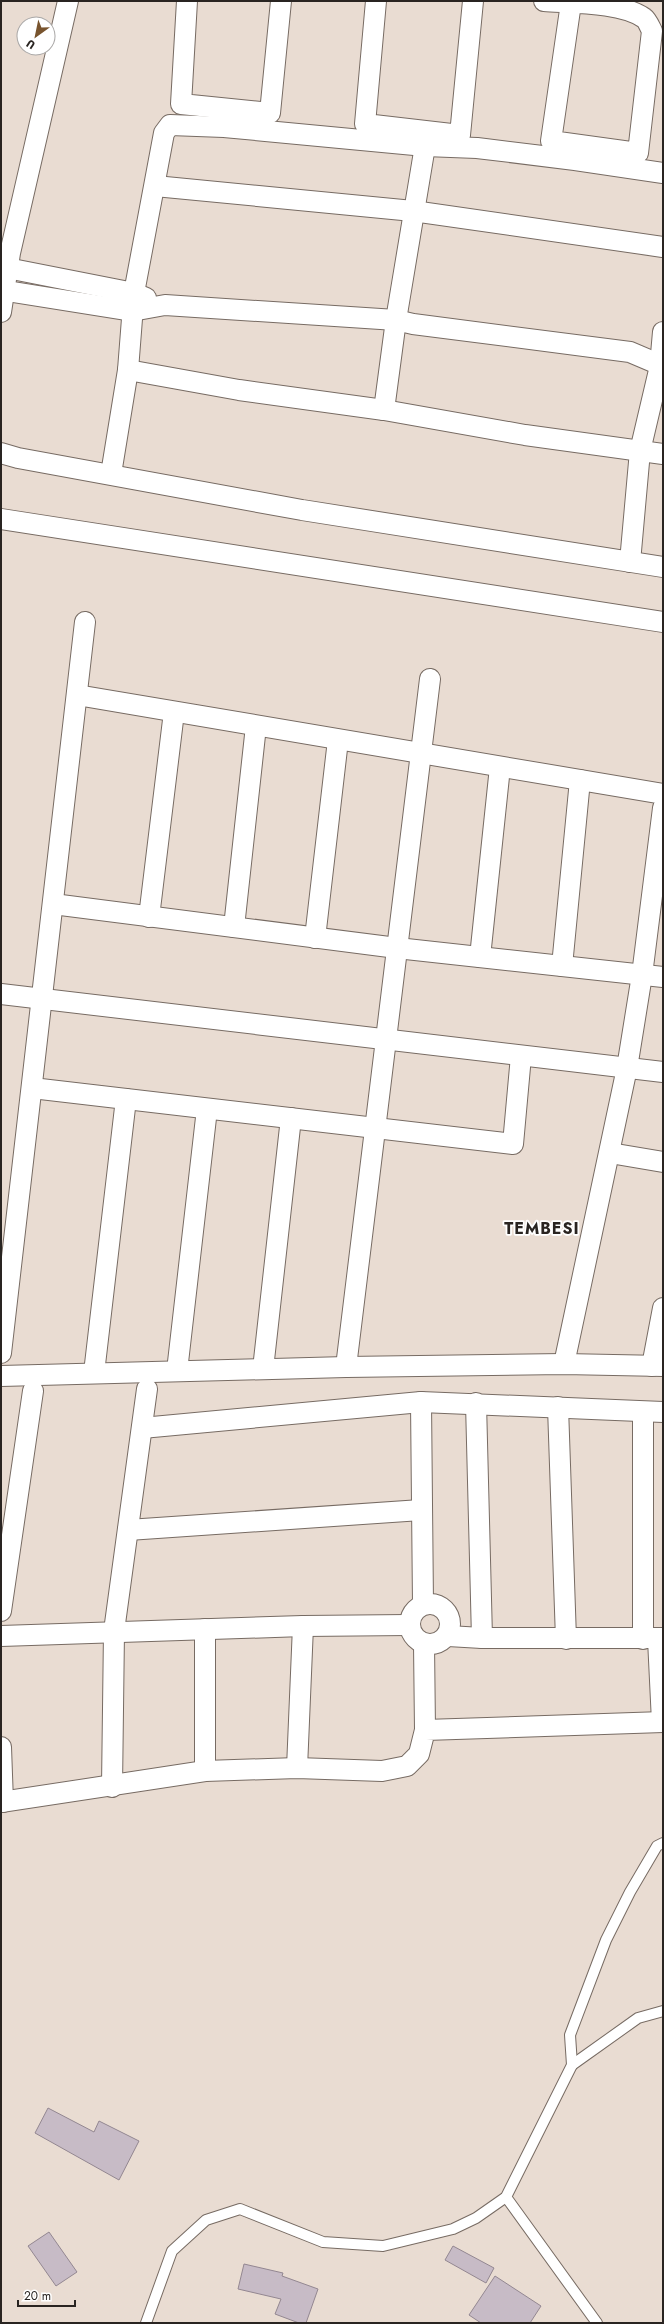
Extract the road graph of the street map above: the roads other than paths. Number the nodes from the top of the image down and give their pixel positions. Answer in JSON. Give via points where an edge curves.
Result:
{"nodes":[{"id":1,"x":68,"y":1,"type":"edge"},
{"id":2,"x":187,"y":1,"type":"edge"},
{"id":3,"x":281,"y":1,"type":"edge"},
{"id":4,"x":376,"y":1,"type":"edge"},
{"id":5,"x":473,"y":1,"type":"edge"},
{"id":6,"x":544,"y":1,"type":"edge"},
{"id":7,"x":571,"y":3,"type":"junction"},
{"id":8,"x":424,"y":146,"type":"junction"},
{"id":9,"x":663,"y":173,"type":"edge"},
{"id":10,"x":155,"y":186,"type":"junction"},
{"id":11,"x":413,"y":211,"type":"junction"},
{"id":12,"x":663,"y":247,"type":"edge"},
{"id":13,"x":4,"y":269,"type":"edge"},
{"id":14,"x":2,"y":291,"type":"edge"},
{"id":15,"x":133,"y":302,"type":"junction"},
{"id":16,"x":1,"y":312,"type":"edge"},
{"id":17,"x":396,"y":320,"type":"junction"},
{"id":18,"x":663,"y":337,"type":"edge"},
{"id":19,"x":630,"y":352,"type":"junction"},
{"id":20,"x":661,"y":366,"type":"edge"},
{"id":21,"x":128,"y":370,"type":"junction"},
{"id":22,"x":384,"y":410,"type":"junction"},
{"id":23,"x":640,"y":451,"type":"junction"},
{"id":24,"x":1,"y":453,"type":"edge"},
{"id":25,"x":663,"y":454,"type":"edge"},
{"id":26,"x":111,"y":474,"type":"junction"},
{"id":27,"x":1,"y":520,"type":"edge"},
{"id":28,"x":630,"y":562,"type":"junction"},
{"id":29,"x":663,"y":567,"type":"edge"},
{"id":30,"x":85,"y":622,"type":"dead end"},
{"id":31,"x":663,"y":622,"type":"edge"},
{"id":32,"x":430,"y":679,"type":"dead end"},
{"id":33,"x":77,"y":695,"type":"junction"},
{"id":34,"x":174,"y":712,"type":"junction"},
{"id":35,"x":256,"y":726,"type":"junction"},
{"id":36,"x":338,"y":740,"type":"junction"},
{"id":37,"x":421,"y":754,"type":"junction"},
{"id":38,"x":500,"y":767,"type":"junction"},
{"id":39,"x":580,"y":780,"type":"junction"},
{"id":40,"x":663,"y":794,"type":"edge"},
{"id":41,"x":663,"y":808,"type":"edge"},
{"id":42,"x":53,"y":904,"type":"junction"},
{"id":43,"x":149,"y":917,"type":"junction"},
{"id":44,"x":234,"y":927,"type":"junction"},
{"id":45,"x":314,"y":938,"type":"junction"},
{"id":46,"x":397,"y":948,"type":"junction"},
{"id":47,"x":480,"y":957,"type":"junction"},
{"id":48,"x":562,"y":966,"type":"junction"},
{"id":49,"x":642,"y":975,"type":"junction"},
{"id":50,"x":663,"y":977,"type":"edge"},
{"id":51,"x":1,"y":994,"type":"edge"},
{"id":52,"x":42,"y":1001,"type":"junction"},
{"id":53,"x":386,"y":1040,"type":"junction"},
{"id":54,"x":521,"y":1056,"type":"junction"},
{"id":55,"x":627,"y":1068,"type":"junction"},
{"id":56,"x":663,"y":1072,"type":"edge"},
{"id":57,"x":32,"y":1088,"type":"junction"},
{"id":58,"x":126,"y":1099,"type":"junction"},
{"id":59,"x":207,"y":1108,"type":"junction"},
{"id":60,"x":292,"y":1118,"type":"junction"},
{"id":61,"x":375,"y":1128,"type":"junction"},
{"id":62,"x":610,"y":1153,"type":"junction"},
{"id":63,"x":663,"y":1162,"type":"edge"},
{"id":64,"x":663,"y":1308,"type":"edge"},
{"id":65,"x":1,"y":1353,"type":"edge"},
{"id":66,"x":564,"y":1364,"type":"junction"},
{"id":67,"x":658,"y":1366,"type":"edge"},
{"id":68,"x":346,"y":1367,"type":"junction"},
{"id":69,"x":263,"y":1369,"type":"junction"},
{"id":70,"x":177,"y":1371,"type":"junction"},
{"id":71,"x":94,"y":1373,"type":"junction"},
{"id":72,"x":1,"y":1376,"type":"edge"},
{"id":73,"x":147,"y":1389,"type":"dead end"},
{"id":74,"x":33,"y":1391,"type":"dead end"},
{"id":75,"x":421,"y":1402,"type":"junction"},
{"id":76,"x":476,"y":1403,"type":"junction"},
{"id":77,"x":558,"y":1407,"type":"junction"},
{"id":78,"x":643,"y":1412,"type":"junction"},
{"id":79,"x":663,"y":1412,"type":"edge"},
{"id":80,"x":142,"y":1428,"type":"junction"},
{"id":81,"x":422,"y":1510,"type":"junction"},
{"id":82,"x":128,"y":1530,"type":"junction"},
{"id":83,"x":423,"y":1604,"type":"junction"},
{"id":84,"x":1,"y":1611,"type":"edge"},
{"id":85,"x":409,"y":1625,"type":"junction"},
{"id":86,"x":303,"y":1626,"type":"junction"},
{"id":87,"x":205,"y":1629,"type":"junction"},
{"id":88,"x":114,"y":1631,"type":"junction"},
{"id":89,"x":1,"y":1636,"type":"edge"},
{"id":90,"x":448,"y":1636,"type":"junction"},
{"id":91,"x":482,"y":1638,"type":"junction"},
{"id":92,"x":566,"y":1639,"type":"junction"},
{"id":93,"x":655,"y":1639,"type":"edge"},
{"id":94,"x":424,"y":1644,"type":"junction"},
{"id":95,"x":663,"y":1722,"type":"edge"},
{"id":96,"x":425,"y":1730,"type":"junction"},
{"id":97,"x":1,"y":1747,"type":"edge"},
{"id":98,"x":297,"y":1768,"type":"junction"},
{"id":99,"x":205,"y":1771,"type":"junction"},
{"id":100,"x":112,"y":1787,"type":"junction"},
{"id":101,"x":2,"y":1802,"type":"edge"},
{"id":102,"x":663,"y":1835,"type":"edge"},
{"id":103,"x":660,"y":1844,"type":"edge"},
{"id":104,"x":663,"y":2011,"type":"edge"},
{"id":105,"x":572,"y":2065,"type":"junction"},
{"id":106,"x":506,"y":2197,"type":"junction"},
{"id":107,"x":146,"y":2323,"type":"edge"},
{"id":108,"x":597,"y":2323,"type":"edge"}],
"edges":[{"from":1,"to":13,"type":"street"},
{"from":2,"to":3,"type":"street","via":[[181,104],[270,113]]},
{"from":4,"to":5,"type":"street","via":[[365,124],[460,135]]},
{"from":6,"to":7,"type":"street"},
{"from":7,"to":7,"type":"street","via":[[552,141],[638,152],[652,31],[645,18],[624,9]]},
{"from":8,"to":9,"type":"street","via":[[477,148]]},
{"from":8,"to":10,"type":"street","via":[[170,125],[164,133]]},
{"from":8,"to":11,"type":"street"},
{"from":10,"to":11,"type":"street"},
{"from":10,"to":15,"type":"street"},
{"from":11,"to":12,"type":"street"},
{"from":11,"to":17,"type":"street"},
{"from":13,"to":14,"type":"street"},
{"from":13,"to":15,"type":"street"},
{"from":14,"to":15,"type":"street"},
{"from":14,"to":16,"type":"street"},
{"from":15,"to":17,"type":"street"},
{"from":15,"to":21,"type":"street"},
{"from":17,"to":19,"type":"street"},
{"from":17,"to":22,"type":"street"},
{"from":18,"to":19,"type":"street"},
{"from":18,"to":20,"type":"street"},
{"from":19,"to":20,"type":"street"},
{"from":20,"to":23,"type":"street"},
{"from":21,"to":22,"type":"street","via":[[239,390]]},
{"from":21,"to":26,"type":"street"},
{"from":22,"to":23,"type":"street","via":[[525,435]]},
{"from":23,"to":25,"type":"street"},
{"from":23,"to":28,"type":"street"},
{"from":24,"to":26,"type":"street"},
{"from":26,"to":28,"type":"street","via":[[302,510]]},
{"from":27,"to":31,"type":"street"},
{"from":28,"to":29,"type":"street"},
{"from":30,"to":33,"type":"street"},
{"from":32,"to":37,"type":"street"},
{"from":33,"to":34,"type":"street"},
{"from":33,"to":42,"type":"street"},
{"from":34,"to":35,"type":"street"},
{"from":34,"to":43,"type":"street"},
{"from":35,"to":36,"type":"street"},
{"from":35,"to":44,"type":"street"},
{"from":36,"to":37,"type":"street"},
{"from":36,"to":45,"type":"street"},
{"from":37,"to":38,"type":"street"},
{"from":37,"to":46,"type":"street"},
{"from":38,"to":39,"type":"street"},
{"from":38,"to":47,"type":"street"},
{"from":39,"to":40,"type":"street"},
{"from":39,"to":48,"type":"street"},
{"from":41,"to":49,"type":"street"},
{"from":42,"to":43,"type":"street"},
{"from":42,"to":52,"type":"street"},
{"from":43,"to":44,"type":"street"},
{"from":44,"to":45,"type":"street"},
{"from":45,"to":46,"type":"street"},
{"from":46,"to":47,"type":"street"},
{"from":46,"to":53,"type":"street"},
{"from":47,"to":48,"type":"street"},
{"from":48,"to":49,"type":"street"},
{"from":49,"to":50,"type":"street"},
{"from":49,"to":55,"type":"street"},
{"from":51,"to":52,"type":"street"},
{"from":52,"to":53,"type":"street"},
{"from":52,"to":57,"type":"street"},
{"from":53,"to":54,"type":"street"},
{"from":53,"to":61,"type":"street"},
{"from":54,"to":55,"type":"street"},
{"from":54,"to":61,"type":"street","via":[[513,1144]]},
{"from":55,"to":56,"type":"street"},
{"from":55,"to":62,"type":"street"},
{"from":57,"to":58,"type":"street"},
{"from":57,"to":65,"type":"street"},
{"from":58,"to":59,"type":"street"},
{"from":58,"to":71,"type":"street"},
{"from":59,"to":60,"type":"street"},
{"from":59,"to":70,"type":"street"},
{"from":60,"to":61,"type":"street"},
{"from":60,"to":69,"type":"street"},
{"from":61,"to":68,"type":"street"},
{"from":62,"to":63,"type":"street"},
{"from":62,"to":66,"type":"street"},
{"from":64,"to":67,"type":"street"},
{"from":66,"to":67,"type":"street"},
{"from":66,"to":68,"type":"street"},
{"from":68,"to":69,"type":"street"},
{"from":69,"to":70,"type":"street"},
{"from":70,"to":71,"type":"street"},
{"from":71,"to":72,"type":"street"},
{"from":73,"to":80,"type":"street"},
{"from":74,"to":84,"type":"street"},
{"from":75,"to":76,"type":"street"},
{"from":75,"to":80,"type":"street"},
{"from":75,"to":81,"type":"street"},
{"from":76,"to":77,"type":"street"},
{"from":76,"to":91,"type":"street"},
{"from":77,"to":78,"type":"street"},
{"from":77,"to":92,"type":"street"},
{"from":78,"to":79,"type":"street"},
{"from":78,"to":93,"type":"street"},
{"from":80,"to":82,"type":"street"},
{"from":81,"to":82,"type":"street"},
{"from":81,"to":83,"type":"street"},
{"from":82,"to":88,"type":"street"},
{"from":83,"to":85,"type":"street","via":[[413,1612]]},
{"from":83,"to":90,"type":"street","via":[[436,1604],[447,1611],[451,1623]]},
{"from":85,"to":86,"type":"street"},
{"from":85,"to":94,"type":"street","via":[[414,1637]]},
{"from":86,"to":87,"type":"street"},
{"from":86,"to":98,"type":"street"},
{"from":87,"to":88,"type":"street"},
{"from":87,"to":99,"type":"street"},
{"from":88,"to":89,"type":"street"},
{"from":88,"to":100,"type":"street"},
{"from":90,"to":91,"type":"street"},
{"from":90,"to":94,"type":"street","via":[[438,1644]]},
{"from":91,"to":92,"type":"street"},
{"from":92,"to":93,"type":"street"},
{"from":93,"to":95,"type":"street"},
{"from":94,"to":96,"type":"street"},
{"from":95,"to":96,"type":"street"},
{"from":96,"to":98,"type":"street","via":[[419,1754],[406,1766],[382,1771]]},
{"from":97,"to":101,"type":"street"},
{"from":98,"to":99,"type":"street"},
{"from":99,"to":100,"type":"street"},
{"from":100,"to":101,"type":"street"},
{"from":102,"to":103,"type":"lane"},
{"from":103,"to":105,"type":"lane","via":[[630,1892],[606,1940],[586,1989],[570,2035]]},
{"from":104,"to":105,"type":"lane","via":[[638,2018]]},
{"from":105,"to":106,"type":"lane"},
{"from":106,"to":107,"type":"lane","via":[[476,2218],[453,2229],[383,2246],[323,2242],[240,2209],[206,2220],[172,2251]]},
{"from":106,"to":108,"type":"lane"}]}
